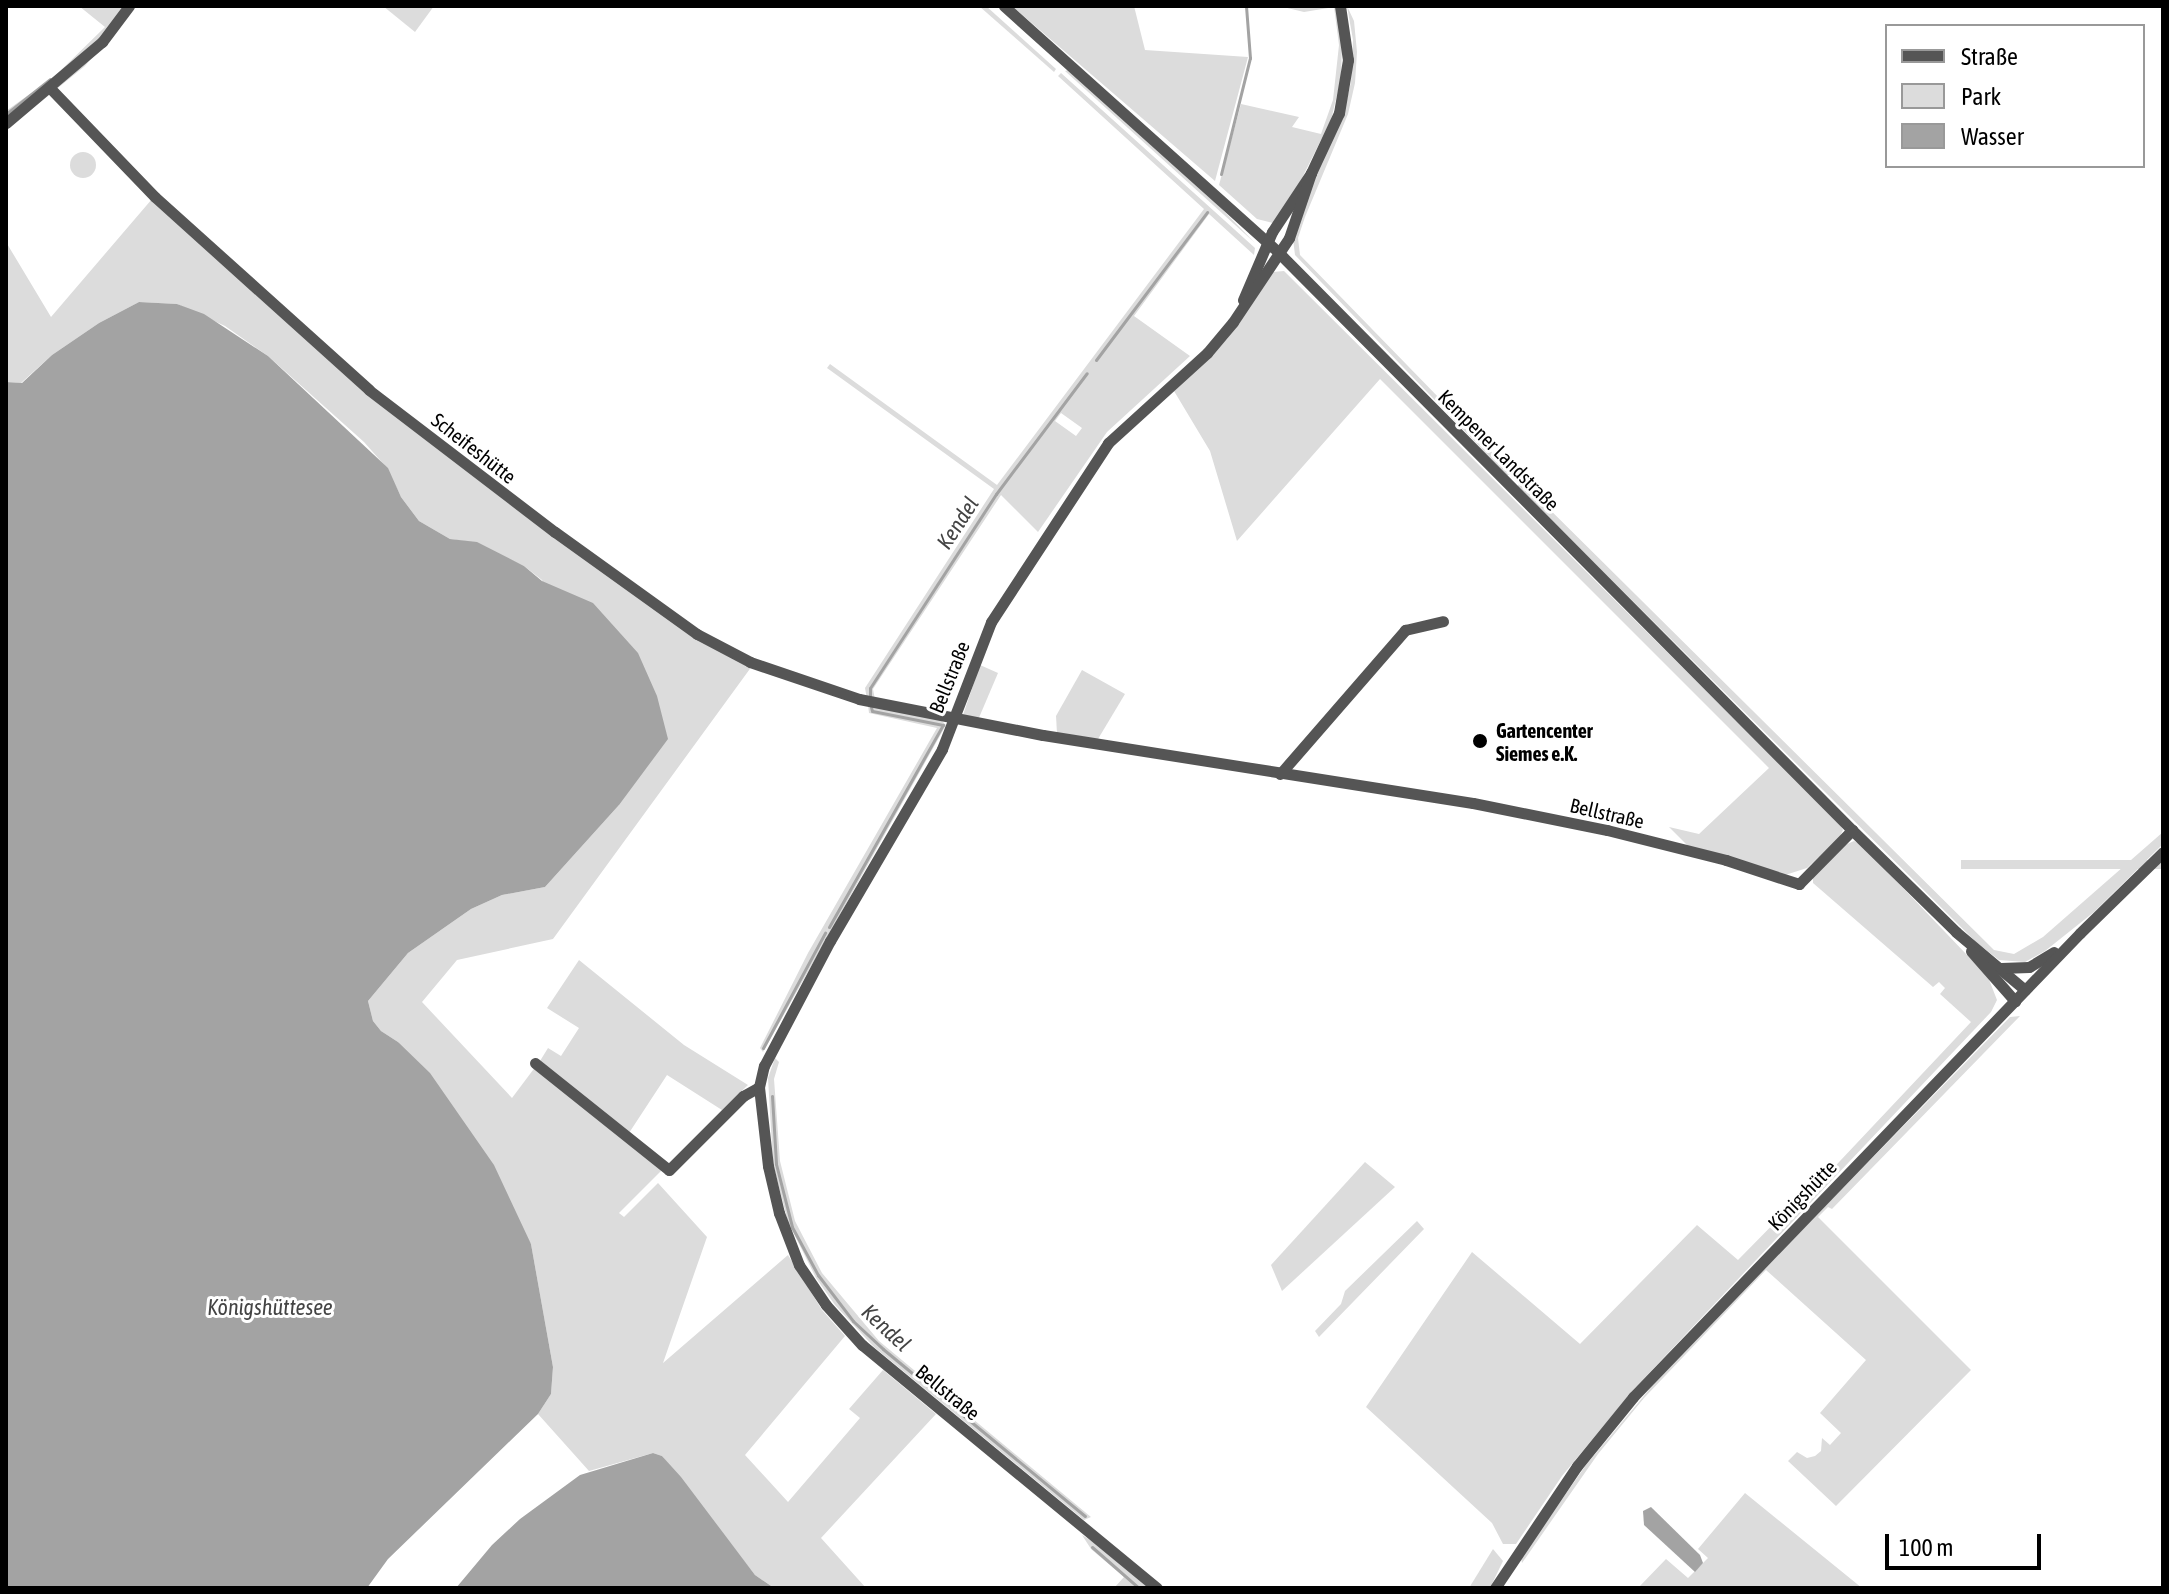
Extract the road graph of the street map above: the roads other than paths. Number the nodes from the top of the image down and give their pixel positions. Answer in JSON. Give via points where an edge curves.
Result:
{"nodes":[{"id":1,"x":129,"y":6,"type":"edge"},
{"id":2,"x":1004,"y":6,"type":"edge"},
{"id":3,"x":1340,"y":6,"type":"edge"},
{"id":4,"x":50,"y":88,"type":"junction"},
{"id":5,"x":6,"y":123,"type":"edge"},
{"id":6,"x":1311,"y":173,"type":"junction"},
{"id":7,"x":1267,"y":241,"type":"junction"},
{"id":8,"x":1280,"y":254,"type":"junction"},
{"id":9,"x":1233,"y":322,"type":"junction"},
{"id":10,"x":1443,"y":621,"type":"dead end"},
{"id":11,"x":951,"y":719,"type":"junction"},
{"id":12,"x":970,"y":723,"type":"joint"},
{"id":13,"x":1280,"y":774,"type":"junction"},
{"id":14,"x":1852,"y":830,"type":"junction"},
{"id":15,"x":2163,"y":852,"type":"edge"},
{"id":16,"x":1956,"y":932,"type":"junction"},
{"id":17,"x":2080,"y":933,"type":"junction"},
{"id":18,"x":2001,"y":968,"type":"junction"},
{"id":19,"x":2025,"y":990,"type":"junction"},
{"id":20,"x":2015,"y":1001,"type":"junction"},
{"id":21,"x":535,"y":1063,"type":"dead end"},
{"id":22,"x":759,"y":1087,"type":"junction"},
{"id":23,"x":1157,"y":1588,"type":"edge"},
{"id":24,"x":1495,"y":1588,"type":"edge"}],
"edges":[{"from":1,"to":4,"type":"street","via":[[102,42]]},
{"from":2,"to":7,"type":"street","name":"Kempener Landstraße"},
{"from":3,"to":6,"type":"street","name":"Bellstraße","via":[[1348,60],[1345,89]]},
{"from":4,"to":5,"type":"street"},
{"from":4,"to":11,"type":"street","name":"Scheifeshütte","via":[[155,197],[369,390],[697,634],[750,662],[859,699]]},
{"from":6,"to":7,"type":"street","name":"Bellstraße"},
{"from":6,"to":8,"type":"street","name":"Bellstraße"},
{"from":7,"to":8,"type":"street","name":"Kempener Landstraße"},
{"from":7,"to":9,"type":"street","name":"Bellstraße"},
{"from":8,"to":9,"type":"street","name":"Bellstraße"},
{"from":8,"to":14,"type":"street","name":"Kempener Landstraße"},
{"from":9,"to":11,"type":"street","name":"Bellstraße","via":[[1207,353],[1108,443],[991,622]]},
{"from":10,"to":13,"type":"street","via":[[1405,630]]},
{"from":11,"to":12,"type":"street","name":"Scheifeshütte"},
{"from":11,"to":22,"type":"street","name":"Bellstraße","via":[[942,749],[830,941],[764,1066]]},
{"from":12,"to":13,"type":"street","name":"Bellstraße"},
{"from":13,"to":14,"type":"street","name":"Bellstraße","via":[[1607,830],[1799,884]]},
{"from":14,"to":16,"type":"street","name":"Kempener Landstraße"},
{"from":15,"to":17,"type":"street","name":"Königshütte"},
{"from":16,"to":18,"type":"street","name":"Kempener Landstraße"},
{"from":16,"to":20,"type":"street","name":"Kempener Landstraße"},
{"from":17,"to":18,"type":"street","via":[[2042,961]]},
{"from":17,"to":19,"type":"street","name":"Königshütte"},
{"from":18,"to":19,"type":"street","name":"Kempener Landstraße"},
{"from":19,"to":20,"type":"street","name":"Königshütte"},
{"from":20,"to":24,"type":"street","name":"Königshütte","via":[[1633,1397],[1577,1466]]},
{"from":21,"to":22,"type":"street","via":[[669,1170],[743,1096]]},
{"from":22,"to":23,"type":"street","name":"Bellstraße","via":[[779,1213],[799,1265],[826,1305],[862,1345]]}]}
